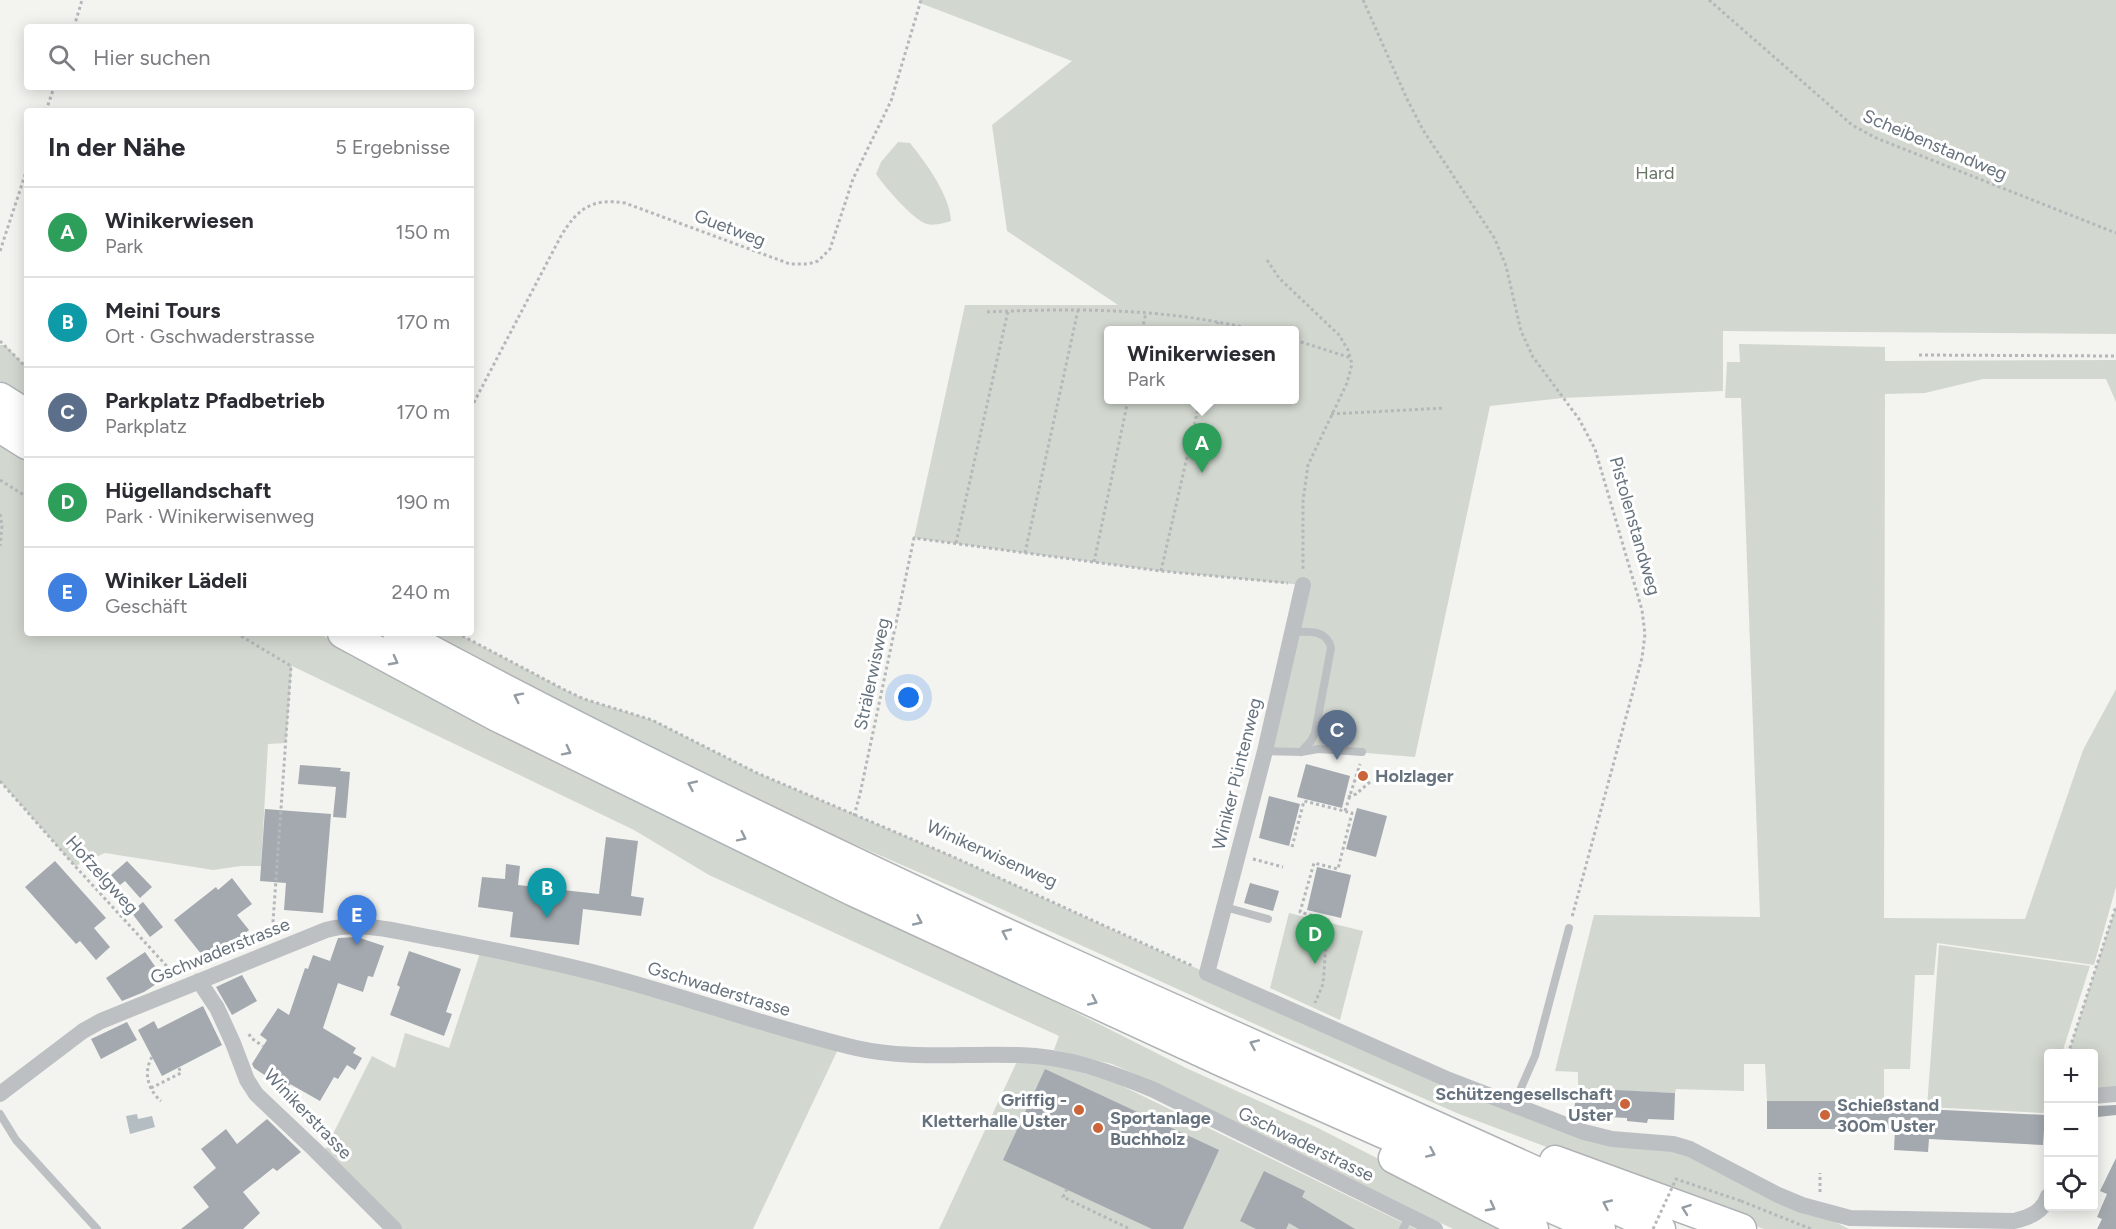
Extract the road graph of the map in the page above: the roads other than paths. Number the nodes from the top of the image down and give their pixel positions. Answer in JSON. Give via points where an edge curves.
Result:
{"nodes":[{"id":1,"x":0,"y":398,"type":"edge"},
{"id":2,"x":24,"y":413,"type":"edge"},
{"id":3,"x":0,"y":426,"type":"edge"},
{"id":4,"x":24,"y":442,"type":"edge"},
{"id":5,"x":1303,"y":585,"type":"road end"},
{"id":6,"x":1292,"y":632,"type":"junction"},
{"id":7,"x":349,"y":636,"type":"edge"},
{"id":8,"x":404,"y":636,"type":"edge"},
{"id":9,"x":1265,"y":751,"type":"junction"},
{"id":10,"x":1302,"y":752,"type":"junction"},
{"id":11,"x":1362,"y":753,"type":"road end"},
{"id":12,"x":1225,"y":907,"type":"junction"},
{"id":13,"x":1268,"y":919,"type":"dead end"},
{"id":14,"x":1569,"y":928,"type":"road end"},
{"id":15,"x":192,"y":984,"type":"junction"},
{"id":16,"x":1224,"y":1062,"type":"junction"},
{"id":17,"x":1336,"y":1080,"type":"junction"},
{"id":18,"x":0,"y":1094,"type":"edge"},
{"id":19,"x":2116,"y":1094,"type":"edge"},
{"id":20,"x":2098,"y":1096,"type":"edge"},
{"id":21,"x":1514,"y":1104,"type":"junction"},
{"id":22,"x":0,"y":1114,"type":"edge"},
{"id":23,"x":2044,"y":1206,"type":"edge"},
{"id":24,"x":1741,"y":1215,"type":"edge"},
{"id":25,"x":1406,"y":1223,"type":"edge"},
{"id":26,"x":96,"y":1229,"type":"edge"},
{"id":27,"x":394,"y":1229,"type":"edge"},
{"id":28,"x":1435,"y":1229,"type":"edge"},
{"id":29,"x":1533,"y":1229,"type":"edge"},
{"id":30,"x":1600,"y":1229,"type":"edge"},
{"id":31,"x":1660,"y":1229,"type":"edge"}],
"edges":[{"from":1,"to":2,"type":"highway"},
{"from":3,"to":4,"type":"highway"},
{"from":5,"to":6,"type":"street","name":"Winiker Püntenweg"},
{"from":6,"to":9,"type":"street","name":"Winiker Püntenweg"},
{"from":6,"to":10,"type":"lane","via":[[1322,634],[1331,648],[1315,733]]},
{"from":7,"to":16,"type":"highway","one_way":true,"via":[[664,800]]},
{"from":17,"to":8,"type":"highway","one_way":true,"via":[[1059,958],[687,783]]},
{"from":9,"to":10,"type":"lane"},
{"from":9,"to":12,"type":"street","name":"Winiker Püntenweg"},
{"from":10,"to":11,"type":"lane","via":[[1318,749]]},
{"from":12,"to":13,"type":"lane"},
{"from":12,"to":21,"type":"street","name":"Winiker Püntenweg","via":[[1208,973],[1449,1080]]},
{"from":14,"to":21,"type":"lane","via":[[1535,1056]]},
{"from":15,"to":18,"type":"street","name":"Gschwaderstrasse","via":[[92,1026]]},
{"from":15,"to":25,"type":"street","name":"Gschwaderstrasse","via":[[326,930],[364,926],[482,947],[607,976],[855,1048],[909,1055],[1020,1055],[1082,1064],[1154,1090]]},
{"from":15,"to":27,"type":"street","name":"Winikerstrasse","via":[[217,1008],[256,1094]]},
{"from":16,"to":29,"type":"highway","one_way":true,"via":[[1240,1083]]},
{"from":16,"to":30,"type":"highway","one_way":true},
{"from":24,"to":17,"type":"highway","one_way":true,"via":[[1494,1139],[1381,1092]]},
{"from":31,"to":17,"type":"highway","one_way":true},
{"from":19,"to":20,"type":"street"},
{"from":21,"to":23,"type":"street","via":[[1584,1132],[1690,1149],[1778,1196],[1850,1218],[2014,1221]]},
{"from":22,"to":26,"type":"lane","via":[[16,1140]]},
{"from":25,"to":28,"type":"street","name":"Gschwaderstrasse"}]}
